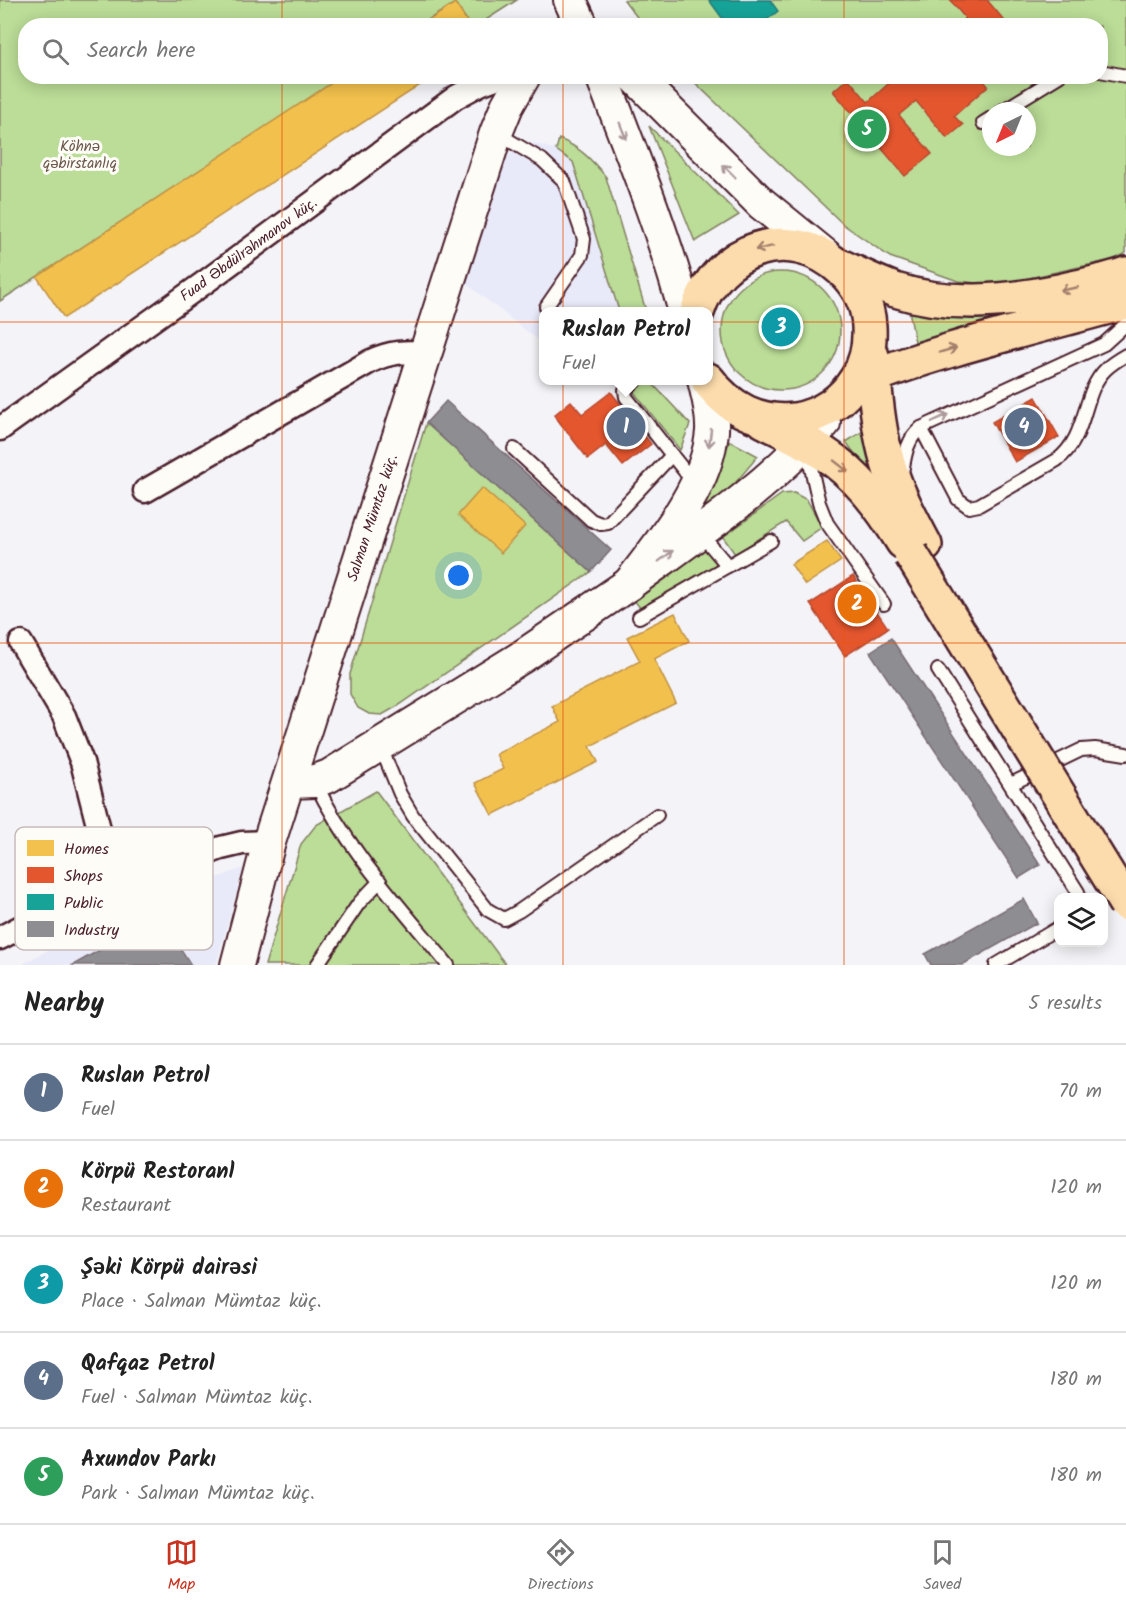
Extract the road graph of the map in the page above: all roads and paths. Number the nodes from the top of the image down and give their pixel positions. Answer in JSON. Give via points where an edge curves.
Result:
{"nodes":[{"id":1,"x":1108,"y":72,"type":"edge"},
{"id":2,"x":1126,"y":76,"type":"edge"},
{"id":3,"x":480,"y":84,"type":"edge"},
{"id":4,"x":519,"y":84,"type":"edge"},
{"id":5,"x":605,"y":84,"type":"edge"},
{"id":6,"x":642,"y":84,"type":"edge"},
{"id":7,"x":1046,"y":84,"type":"edge"},
{"id":8,"x":1017,"y":102,"type":"edge"},
{"id":9,"x":496,"y":133,"type":"junction"},
{"id":10,"x":836,"y":264,"type":"junction"},
{"id":11,"x":1126,"y":274,"type":"edge"},
{"id":12,"x":1126,"y":302,"type":"edge"},
{"id":13,"x":546,"y":307,"type":"dead end"},
{"id":14,"x":683,"y":307,"type":"edge"},
{"id":15,"x":699,"y":307,"type":"edge"},
{"id":16,"x":1126,"y":324,"type":"edge"},
{"id":17,"x":426,"y":353,"type":"junction"},
{"id":18,"x":1126,"y":355,"type":"edge"},
{"id":19,"x":864,"y":380,"type":"junction"},
{"id":20,"x":631,"y":385,"type":"edge"},
{"id":21,"x":705,"y":385,"type":"edge"},
{"id":22,"x":712,"y":385,"type":"edge"},
{"id":23,"x":754,"y":416,"type":"junction"},
{"id":24,"x":921,"y":428,"type":"junction"},
{"id":25,"x":0,"y":429,"type":"edge"},
{"id":26,"x":805,"y":443,"type":"junction"},
{"id":27,"x":514,"y":449,"type":"dead end"},
{"id":28,"x":672,"y":455,"type":"junction"},
{"id":29,"x":696,"y":485,"type":"junction"},
{"id":30,"x":145,"y":491,"type":"dead end"},
{"id":31,"x":902,"y":501,"type":"junction"},
{"id":32,"x":699,"y":532,"type":"junction"},
{"id":33,"x":771,"y":541,"type":"dead end"},
{"id":34,"x":918,"y":550,"type":"junction"},
{"id":35,"x":728,"y":566,"type":"junction"},
{"id":36,"x":629,"y":584,"type":"junction"},
{"id":37,"x":884,"y":604,"type":"dead end"},
{"id":38,"x":639,"y":617,"type":"dead end"},
{"id":39,"x":21,"y":643,"type":"dead end"},
{"id":40,"x":938,"y":670,"type":"dead end"},
{"id":41,"x":379,"y":744,"type":"junction"},
{"id":42,"x":1126,"y":754,"type":"edge"},
{"id":43,"x":302,"y":781,"type":"junction"},
{"id":44,"x":1011,"y":784,"type":"junction"},
{"id":45,"x":657,"y":815,"type":"dead end"},
{"id":46,"x":99,"y":827,"type":"edge"},
{"id":47,"x":269,"y":842,"type":"junction"},
{"id":48,"x":213,"y":851,"type":"edge"},
{"id":49,"x":1126,"y":872,"type":"edge"},
{"id":50,"x":380,"y":881,"type":"junction"},
{"id":51,"x":1078,"y":893,"type":"edge"},
{"id":52,"x":1126,"y":904,"type":"edge"},
{"id":53,"x":15,"y":930,"type":"edge"},
{"id":54,"x":1054,"y":931,"type":"edge"},
{"id":55,"x":0,"y":938,"type":"edge"},
{"id":56,"x":237,"y":965,"type":"edge"},
{"id":57,"x":317,"y":965,"type":"edge"},
{"id":58,"x":448,"y":965,"type":"edge"},
{"id":59,"x":996,"y":965,"type":"edge"}],
"edges":[{"from":1,"to":2,"type":"lane"},
{"from":3,"to":25,"type":"street","name":"Fuad Əbdülrəhmanov küç.","via":[[456,97]]},
{"from":4,"to":9,"type":"street","name":"Salman Mümtaz küç."},
{"from":5,"to":14,"type":"street","one_way":true,"via":[[647,193]]},
{"from":10,"to":6,"type":"street","one_way":true,"via":[[761,203]]},
{"from":7,"to":8,"type":"lane"},
{"from":9,"to":13,"type":"lane","via":[[542,160],[564,181],[584,239],[582,255]]},
{"from":9,"to":17,"type":"street","name":"Salman Mümtaz küç."},
{"from":11,"to":10,"type":"highway","one_way":true,"via":[[993,302],[942,299],[897,290]]},
{"from":10,"to":15,"type":"highway","one_way":true,"via":[[800,247],[759,248],[719,272],[706,288]]},
{"from":10,"to":19,"type":"highway","via":[[855,284],[866,308],[870,334],[860,373]]},
{"from":19,"to":12,"type":"highway","one_way":true,"via":[[935,354]]},
{"from":24,"to":16,"type":"lane","one_way":true,"via":[[1104,344]]},
{"from":17,"to":30,"type":"street","via":[[387,353]]},
{"from":17,"to":43,"type":"street","name":"Salman Mümtaz küç."},
{"from":18,"to":24,"type":"lane","via":[[1104,370],[1076,441],[1067,453],[979,505],[969,507],[958,499]]},
{"from":19,"to":23,"type":"highway","via":[[817,414],[786,421]]},
{"from":19,"to":26,"type":"street"},
{"from":19,"to":31,"type":"highway"},
{"from":20,"to":28,"type":"lane","via":[[625,390],[626,397]]},
{"from":21,"to":29,"type":"street","one_way":true,"via":[[712,431]]},
{"from":22,"to":23,"type":"highway","via":[[728,402]]},
{"from":23,"to":26,"type":"highway"},
{"from":24,"to":31,"type":"lane","via":[[905,451]]},
{"from":26,"to":32,"type":"street","via":[[761,485]]},
{"from":26,"to":34,"type":"highway","one_way":true,"via":[[844,467]]},
{"from":26,"to":37,"type":"lane","via":[[827,523]]},
{"from":27,"to":28,"type":"lane","via":[[600,524],[608,523]]},
{"from":28,"to":29,"type":"lane"},
{"from":29,"to":36,"type":"street"},
{"from":31,"to":34,"type":"highway"},
{"from":32,"to":35,"type":"lane"},
{"from":36,"to":32,"type":"street","one_way":true},
{"from":33,"to":35,"type":"lane"},
{"from":34,"to":49,"type":"highway"},
{"from":34,"to":52,"type":"highway","bridge":true},
{"from":35,"to":38,"type":"lane"},
{"from":36,"to":41,"type":"street","via":[[520,658]]},
{"from":39,"to":46,"type":"street","via":[[64,716],[82,762]]},
{"from":40,"to":44,"type":"lane"},
{"from":41,"to":43,"type":"street","via":[[329,776]]},
{"from":41,"to":45,"type":"lane","via":[[413,816],[488,910],[504,919]]},
{"from":42,"to":44,"type":"lane","via":[[1081,750]]},
{"from":43,"to":47,"type":"street","name":"Salman Mümtaz küç."},
{"from":43,"to":50,"type":"lane","via":[[326,805]]},
{"from":44,"to":51,"type":"lane"},
{"from":47,"to":48,"type":"street","via":[[242,843]]},
{"from":47,"to":56,"type":"street","name":"Salman Mümtaz küç."},
{"from":50,"to":57,"type":"lane","via":[[359,903]]},
{"from":50,"to":58,"type":"lane"},
{"from":53,"to":55,"type":"street"},
{"from":54,"to":59,"type":"lane"}]}
